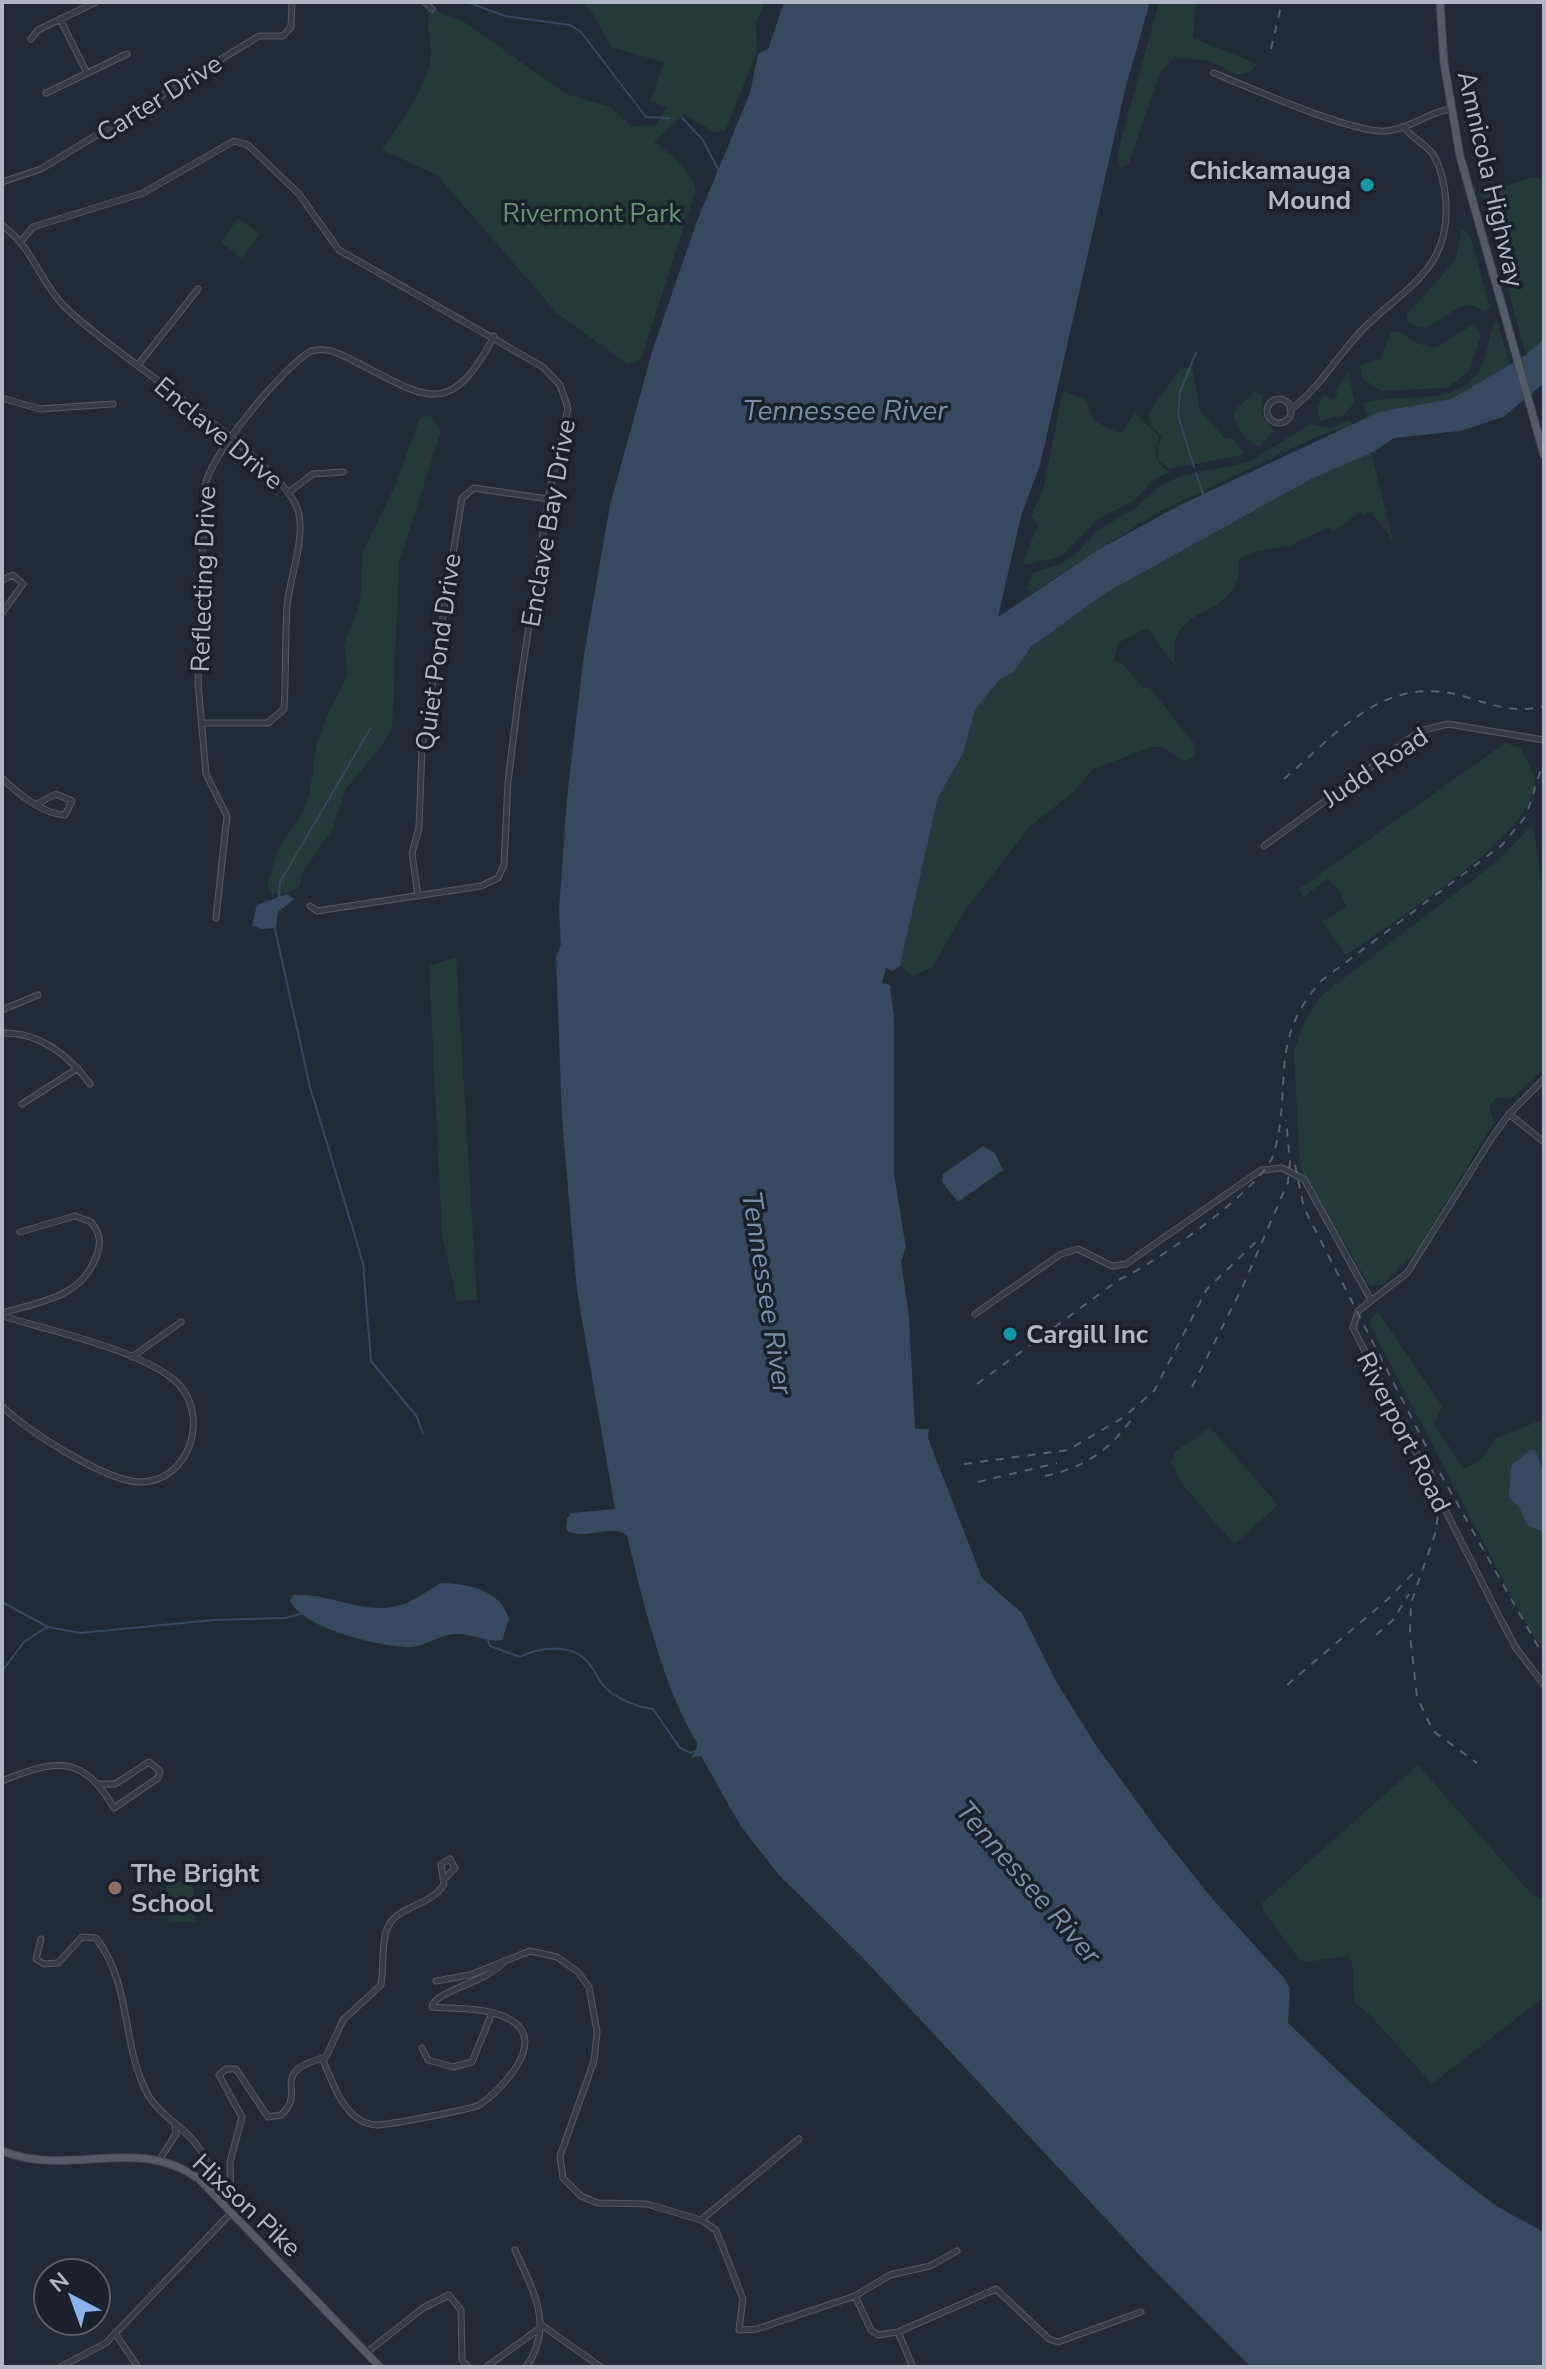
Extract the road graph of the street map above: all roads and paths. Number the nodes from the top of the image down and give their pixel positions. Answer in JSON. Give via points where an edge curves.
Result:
{"nodes":[{"id":1,"x":96,"y":2,"type":"edge"},
{"id":2,"x":292,"y":2,"type":"edge"},
{"id":3,"x":425,"y":2,"type":"edge"},
{"id":4,"x":1440,"y":2,"type":"edge"},
{"id":5,"x":432,"y":9,"type":"dead end"},
{"id":6,"x":60,"y":19,"type":"junction"},
{"id":7,"x":31,"y":39,"type":"dead end"},
{"id":8,"x":127,"y":54,"type":"dead end"},
{"id":9,"x":87,"y":73,"type":"junction"},
{"id":10,"x":1214,"y":73,"type":"dead end"},
{"id":11,"x":46,"y":93,"type":"dead end"},
{"id":12,"x":1451,"y":109,"type":"junction"},
{"id":13,"x":1404,"y":127,"type":"junction"},
{"id":14,"x":2,"y":182,"type":"edge"},
{"id":15,"x":2,"y":225,"type":"edge"},
{"id":16,"x":22,"y":240,"type":"junction"},
{"id":17,"x":198,"y":289,"type":"dead end"},
{"id":18,"x":494,"y":336,"type":"junction"},
{"id":19,"x":138,"y":365,"type":"junction"},
{"id":20,"x":2,"y":398,"type":"edge"},
{"id":21,"x":113,"y":404,"type":"dead end"},
{"id":22,"x":1290,"y":410,"type":"junction"},
{"id":23,"x":229,"y":439,"type":"junction"},
{"id":24,"x":1544,"y":455,"type":"edge"},
{"id":25,"x":343,"y":472,"type":"dead end"},
{"id":26,"x":289,"y":492,"type":"junction"},
{"id":27,"x":548,"y":499,"type":"junction"},
{"id":28,"x":2,"y":580,"type":"edge"},
{"id":29,"x":2,"y":613,"type":"edge"},
{"id":30,"x":202,"y":723,"type":"junction"},
{"id":31,"x":1544,"y":740,"type":"edge"},
{"id":32,"x":2,"y":778,"type":"edge"},
{"id":33,"x":37,"y":804,"type":"junction"},
{"id":34,"x":1264,"y":846,"type":"dead end"},
{"id":35,"x":418,"y":896,"type":"junction"},
{"id":36,"x":310,"y":906,"type":"dead end"},
{"id":37,"x":216,"y":918,"type":"dead end"},
{"id":38,"x":38,"y":995,"type":"dead end"},
{"id":39,"x":2,"y":1010,"type":"edge"},
{"id":40,"x":2,"y":1033,"type":"edge"},
{"id":41,"x":79,"y":1068,"type":"junction"},
{"id":42,"x":1544,"y":1079,"type":"edge"},
{"id":43,"x":90,"y":1084,"type":"dead end"},
{"id":44,"x":22,"y":1104,"type":"dead end"},
{"id":45,"x":1509,"y":1114,"type":"junction"},
{"id":46,"x":1544,"y":1142,"type":"edge"},
{"id":47,"x":20,"y":1232,"type":"dead end"},
{"id":48,"x":1371,"y":1300,"type":"junction"},
{"id":49,"x":2,"y":1314,"type":"edge"},
{"id":50,"x":975,"y":1314,"type":"dead end"},
{"id":51,"x":181,"y":1322,"type":"dead end"},
{"id":52,"x":132,"y":1357,"type":"junction"},
{"id":53,"x":2,"y":1406,"type":"edge"},
{"id":54,"x":1544,"y":1685,"type":"edge"},
{"id":55,"x":2,"y":1781,"type":"edge"},
{"id":56,"x":100,"y":1784,"type":"junction"},
{"id":57,"x":445,"y":1878,"type":"dead end"},
{"id":58,"x":41,"y":1939,"type":"dead end"},
{"id":59,"x":507,"y":1959,"type":"junction"},
{"id":60,"x":436,"y":1981,"type":"dead end"},
{"id":61,"x":492,"y":2013,"type":"junction"},
{"id":62,"x":422,"y":2048,"type":"dead end"},
{"id":63,"x":322,"y":2058,"type":"junction"},
{"id":64,"x":174,"y":2123,"type":"junction"},
{"id":65,"x":799,"y":2139,"type":"dead end"},
{"id":66,"x":2,"y":2151,"type":"edge"},
{"id":67,"x":160,"y":2159,"type":"junction"},
{"id":68,"x":231,"y":2213,"type":"junction"},
{"id":69,"x":701,"y":2220,"type":"junction"},
{"id":70,"x":515,"y":2250,"type":"dead end"},
{"id":71,"x":957,"y":2251,"type":"dead end"},
{"id":72,"x":855,"y":2296,"type":"junction"},
{"id":73,"x":1141,"y":2312,"type":"dead end"},
{"id":74,"x":543,"y":2326,"type":"junction"},
{"id":75,"x":898,"y":2332,"type":"junction"},
{"id":76,"x":115,"y":2333,"type":"junction"},
{"id":77,"x":366,"y":2353,"type":"junction"},
{"id":78,"x":60,"y":2367,"type":"edge"},
{"id":79,"x":138,"y":2367,"type":"edge"},
{"id":80,"x":380,"y":2367,"type":"edge"},
{"id":81,"x":468,"y":2367,"type":"edge"},
{"id":82,"x":486,"y":2367,"type":"edge"},
{"id":83,"x":526,"y":2367,"type":"edge"},
{"id":84,"x":601,"y":2367,"type":"edge"},
{"id":85,"x":913,"y":2367,"type":"edge"}],
"edges":[{"from":1,"to":6,"type":"street"},
{"from":2,"to":14,"type":"street","name":"Carter Drive","via":[[291,27],[283,36],[259,36],[41,169]]},
{"from":3,"to":5,"type":"street"},
{"from":4,"to":12,"type":"main road","name":"Amnicola Highway"},
{"from":6,"to":7,"type":"street"},
{"from":6,"to":9,"type":"street"},
{"from":8,"to":9,"type":"street"},
{"from":9,"to":11,"type":"street"},
{"from":10,"to":13,"type":"street","via":[[1372,131]]},
{"from":12,"to":13,"type":"street"},
{"from":12,"to":24,"type":"main road","name":"Amnicola Highway","via":[[1471,203]]},
{"from":13,"to":22,"type":"street","via":[[1433,154],[1439,169],[1448,229],[1442,249],[1411,288],[1340,352],[1304,400]]},
{"from":15,"to":16,"type":"street","name":"Enclave Drive"},
{"from":16,"to":18,"type":"street","name":"Enclave Bay Drive","via":[[33,227],[143,193],[234,141],[248,145],[299,194],[339,250]]},
{"from":16,"to":19,"type":"street","name":"Enclave Drive","via":[[63,305]]},
{"from":17,"to":19,"type":"street"},
{"from":18,"to":23,"type":"street","name":"Reflecting Drive","via":[[467,379],[439,395],[415,392],[331,351],[311,351]]},
{"from":18,"to":27,"type":"street","name":"Enclave Bay Drive","via":[[543,367],[565,396],[567,426]]},
{"from":19,"to":23,"type":"street","name":"Enclave Drive"},
{"from":20,"to":21,"type":"street","via":[[40,409]]},
{"from":22,"to":22,"type":"street","via":[[1277,400],[1267,413],[1282,422]]},
{"from":23,"to":26,"type":"street","name":"Enclave Drive"},
{"from":23,"to":30,"type":"street","name":"Reflecting Drive","via":[[210,466],[205,487],[198,683]]},
{"from":25,"to":26,"type":"street","via":[[313,474]]},
{"from":26,"to":30,"type":"street","name":"Enclave Drive","via":[[300,530],[287,609],[284,709],[268,723]]},
{"from":27,"to":35,"type":"street","name":"Enclave Bay Drive","via":[[509,767],[504,865],[493,883]]},
{"from":27,"to":35,"type":"street","name":"Quiet Pond Drive","via":[[474,488],[462,498],[422,748],[420,813],[412,853]]},
{"from":28,"to":29,"type":"street","via":[[13,575],[23,584]]},
{"from":30,"to":37,"type":"street","name":"Reflecting Drive","via":[[206,774],[227,816]]},
{"from":31,"to":34,"type":"street","name":"Judd Road","via":[[1448,724],[1420,731]]},
{"from":32,"to":33,"type":"street"},
{"from":33,"to":33,"type":"street","via":[[61,815],[70,811],[72,801],[56,794]]},
{"from":35,"to":36,"type":"street","name":"Enclave Bay Drive","via":[[317,911]]},
{"from":38,"to":39,"type":"street"},
{"from":40,"to":41,"type":"street","via":[[52,1046]]},
{"from":41,"to":43,"type":"street"},
{"from":41,"to":44,"type":"street"},
{"from":42,"to":45,"type":"street","name":"Riverport Road"},
{"from":45,"to":46,"type":"street"},
{"from":45,"to":48,"type":"street","name":"Riverport Road","via":[[1415,1262]]},
{"from":47,"to":49,"type":"street","via":[[75,1216],[91,1222],[100,1245],[92,1267],[72,1290]]},
{"from":48,"to":50,"type":"street","via":[[1304,1179],[1282,1168],[1261,1170],[1126,1264],[1112,1266],[1078,1249],[1061,1254]]},
{"from":48,"to":54,"type":"street","name":"Riverport Road","via":[[1355,1318],[1358,1344],[1516,1648]]},
{"from":49,"to":52,"type":"street"},
{"from":51,"to":52,"type":"street"},
{"from":52,"to":53,"type":"street","via":[[181,1386],[195,1417],[185,1456],[155,1478],[136,1482],[117,1477]]},
{"from":55,"to":56,"type":"street","via":[[56,1765],[74,1768]]},
{"from":56,"to":56,"type":"street","via":[[115,1784],[149,1762],[160,1771],[158,1778],[114,1808]]},
{"from":57,"to":63,"type":"street","via":[[433,1898],[387,1928],[381,1985],[343,2020]]},
{"from":58,"to":64,"type":"street","via":[[36,1959],[52,1964],[65,1958],[82,1937],[96,1938],[115,1968],[148,2095]]},
{"from":59,"to":60,"type":"street","via":[[470,1975]]},
{"from":59,"to":61,"type":"street","via":[[484,1979],[441,1993],[432,2007]]},
{"from":59,"to":69,"type":"street","via":[[530,1951],[548,1954],[566,1962],[589,1987],[597,2032],[594,2061],[560,2156],[566,2184],[598,2203],[647,2204]]},
{"from":61,"to":62,"type":"street","via":[[472,2062],[453,2067],[428,2060]]},
{"from":61,"to":63,"type":"street","via":[[511,2019],[523,2032],[525,2048],[501,2087],[476,2107],[376,2125],[359,2120],[343,2103]]},
{"from":63,"to":68,"type":"street","via":[[296,2068],[288,2110],[275,2119],[263,2111],[236,2069],[219,2075],[242,2117],[230,2162]]},
{"from":64,"to":67,"type":"street","via":[[176,2134]]},
{"from":64,"to":68,"type":"street","via":[[203,2155]]},
{"from":65,"to":69,"type":"street"},
{"from":66,"to":67,"type":"main road","name":"Hixson Pike","via":[[46,2162]]},
{"from":67,"to":68,"type":"main road","name":"Hixson Pike","via":[[199,2179]]},
{"from":68,"to":76,"type":"street"},
{"from":68,"to":77,"type":"main road","name":"Hixson Pike"},
{"from":69,"to":72,"type":"street","via":[[721,2237],[743,2299],[739,2330],[757,2329]]},
{"from":70,"to":74,"type":"street","via":[[540,2306]]},
{"from":71,"to":72,"type":"street","via":[[930,2266],[890,2275]]},
{"from":72,"to":75,"type":"street","via":[[874,2335]]},
{"from":73,"to":75,"type":"street","via":[[1058,2342],[996,2289]]},
{"from":74,"to":82,"type":"street"},
{"from":74,"to":83,"type":"street"},
{"from":74,"to":84,"type":"street"},
{"from":75,"to":85,"type":"street"},
{"from":76,"to":78,"type":"street"},
{"from":76,"to":79,"type":"street"},
{"from":77,"to":80,"type":"main road","name":"Hixson Pike"},
{"from":77,"to":81,"type":"street","via":[[423,2308],[449,2295],[461,2310],[462,2360]]}]}
